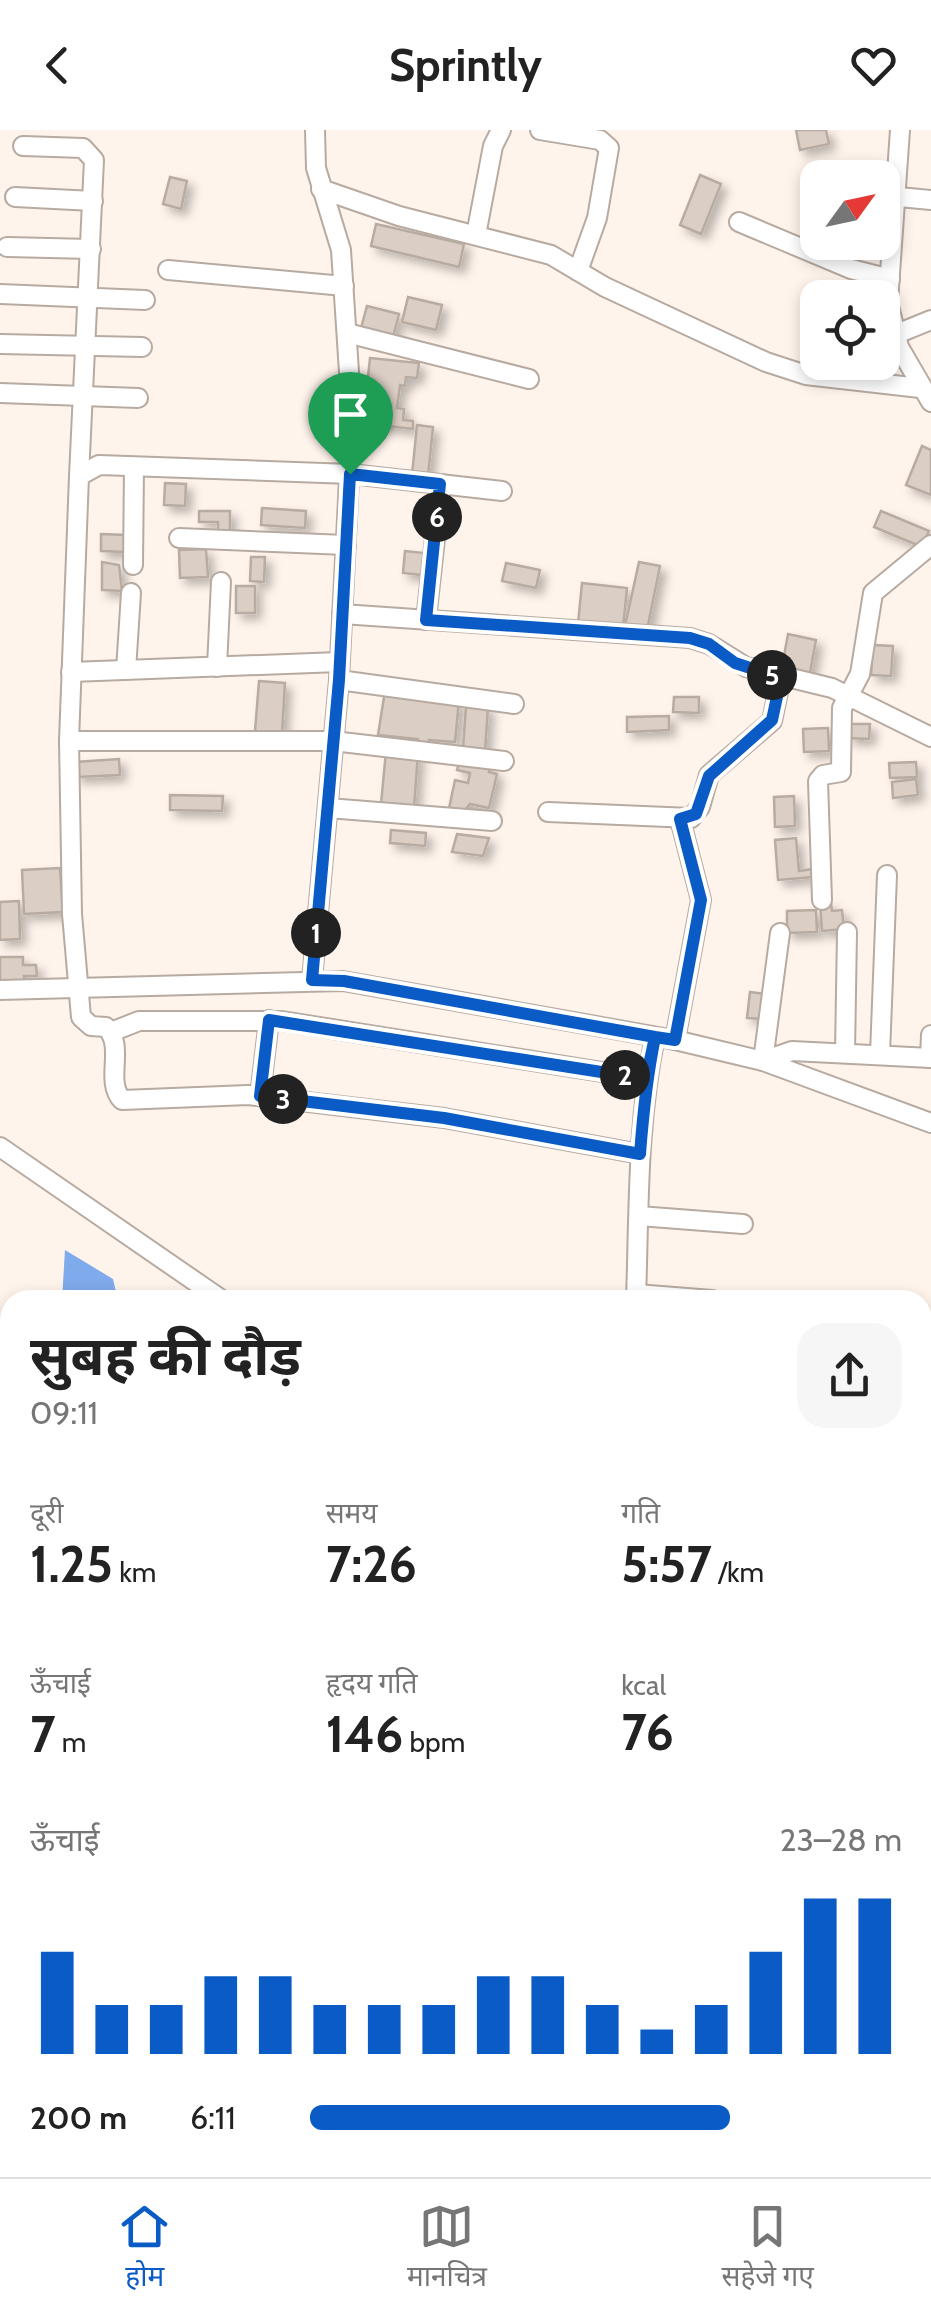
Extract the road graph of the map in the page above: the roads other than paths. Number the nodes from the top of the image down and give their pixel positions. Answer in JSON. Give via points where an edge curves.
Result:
{"nodes":[{"id":1,"x":315,"y":130,"type":"edge"},
{"id":2,"x":501,"y":130,"type":"edge"},
{"id":3,"x":540,"y":130,"type":"edge"},
{"id":4,"x":900,"y":130,"type":"edge"},
{"id":5,"x":23,"y":146,"type":"dead end"},
{"id":6,"x":900,"y":160,"type":"edge"},
{"id":7,"x":321,"y":189,"type":"junction"},
{"id":8,"x":14,"y":197,"type":"dead end"},
{"id":9,"x":900,"y":198,"type":"edge"},
{"id":10,"x":931,"y":200,"type":"edge"},
{"id":11,"x":92,"y":201,"type":"junction"},
{"id":12,"x":739,"y":222,"type":"dead end"},
{"id":13,"x":476,"y":236,"type":"junction"},
{"id":14,"x":7,"y":247,"type":"dead end"},
{"id":15,"x":91,"y":249,"type":"junction"},
{"id":16,"x":892,"y":260,"type":"edge"},
{"id":17,"x":168,"y":270,"type":"dead end"},
{"id":18,"x":578,"y":271,"type":"junction"},
{"id":19,"x":890,"y":278,"type":"joint"},
{"id":20,"x":344,"y":286,"type":"junction"},
{"id":21,"x":0,"y":294,"type":"edge"},
{"id":22,"x":88,"y":296,"type":"junction"},
{"id":23,"x":145,"y":300,"type":"dead end"},
{"id":24,"x":931,"y":320,"type":"edge"},
{"id":25,"x":346,"y":333,"type":"junction"},
{"id":26,"x":900,"y":333,"type":"edge"},
{"id":27,"x":0,"y":344,"type":"edge"},
{"id":28,"x":86,"y":344,"type":"junction"},
{"id":29,"x":142,"y":346,"type":"dead end"},
{"id":30,"x":900,"y":346,"type":"edge"},
{"id":31,"x":529,"y":379,"type":"dead end"},
{"id":32,"x":0,"y":393,"type":"edge"},
{"id":33,"x":926,"y":395,"type":"edge"},
{"id":34,"x":83,"y":396,"type":"junction"},
{"id":35,"x":138,"y":398,"type":"dead end"},
{"id":36,"x":134,"y":467,"type":"junction"},
{"id":37,"x":350,"y":474,"type":"junction"},
{"id":38,"x":79,"y":476,"type":"junction"},
{"id":39,"x":440,"y":484,"type":"junction"},
{"id":40,"x":502,"y":491,"type":"dead end"},
{"id":41,"x":179,"y":538,"type":"dead end"},
{"id":42,"x":346,"y":545,"type":"junction"},
{"id":43,"x":931,"y":546,"type":"edge"},
{"id":44,"x":132,"y":565,"type":"dead end"},
{"id":45,"x":221,"y":582,"type":"dead end"},
{"id":46,"x":131,"y":593,"type":"dead end"},
{"id":47,"x":342,"y":614,"type":"junction"},
{"id":48,"x":426,"y":620,"type":"junction"},
{"id":49,"x":217,"y":666,"type":"junction"},
{"id":50,"x":126,"y":670,"type":"junction"},
{"id":51,"x":339,"y":671,"type":"junction"},
{"id":52,"x":70,"y":672,"type":"junction"},
{"id":53,"x":781,"y":678,"type":"junction"},
{"id":54,"x":848,"y":697,"type":"junction"},
{"id":55,"x":514,"y":704,"type":"dead end"},
{"id":56,"x":931,"y":737,"type":"edge"},
{"id":57,"x":69,"y":741,"type":"junction"},
{"id":58,"x":333,"y":742,"type":"junction"},
{"id":59,"x":504,"y":761,"type":"dead end"},
{"id":60,"x":328,"y":808,"type":"junction"},
{"id":61,"x":548,"y":812,"type":"dead end"},
{"id":62,"x":680,"y":819,"type":"junction"},
{"id":63,"x":492,"y":821,"type":"dead end"},
{"id":64,"x":887,"y":875,"type":"dead end"},
{"id":65,"x":822,"y":900,"type":"dead end"},
{"id":66,"x":847,"y":932,"type":"dead end"},
{"id":67,"x":780,"y":933,"type":"dead end"},
{"id":68,"x":312,"y":980,"type":"junction"},
{"id":69,"x":76,"y":987,"type":"junction"},
{"id":70,"x":0,"y":990,"type":"edge"},
{"id":71,"x":269,"y":1020,"type":"junction"},
{"id":72,"x":111,"y":1032,"type":"junction"},
{"id":73,"x":931,"y":1034,"type":"edge"},
{"id":74,"x":655,"y":1037,"type":"junction"},
{"id":75,"x":675,"y":1040,"type":"junction"},
{"id":76,"x":845,"y":1053,"type":"junction"},
{"id":77,"x":880,"y":1054,"type":"junction"},
{"id":78,"x":930,"y":1058,"type":"edge"},
{"id":79,"x":763,"y":1062,"type":"junction"},
{"id":80,"x":646,"y":1079,"type":"junction"},
{"id":81,"x":260,"y":1096,"type":"junction"},
{"id":82,"x":931,"y":1122,"type":"edge"},
{"id":83,"x":0,"y":1147,"type":"edge"},
{"id":84,"x":640,"y":1154,"type":"junction"},
{"id":85,"x":638,"y":1216,"type":"junction"},
{"id":86,"x":743,"y":1224,"type":"dead end"},
{"id":87,"x":207,"y":1290,"type":"edge"},
{"id":88,"x":636,"y":1290,"type":"edge"}],
"edges":[{"from":1,"to":7,"type":"street"},
{"from":2,"to":13,"type":"street"},
{"from":3,"to":18,"type":"street","via":[[600,140],[609,148],[597,218]]},
{"from":4,"to":6,"type":"street"},
{"from":5,"to":11,"type":"street","via":[[89,150]]},
{"from":7,"to":13,"type":"street"},
{"from":7,"to":20,"type":"street","via":[[337,230]]},
{"from":8,"to":11,"type":"street"},
{"from":9,"to":10,"type":"street"},
{"from":11,"to":15,"type":"street"},
{"from":12,"to":19,"type":"street","via":[[851,269]]},
{"from":13,"to":18,"type":"street","via":[[551,255]]},
{"from":14,"to":15,"type":"street"},
{"from":15,"to":22,"type":"street"},
{"from":16,"to":19,"type":"street"},
{"from":17,"to":20,"type":"street"},
{"from":18,"to":33,"type":"street","via":[[766,362]]},
{"from":20,"to":25,"type":"street"},
{"from":21,"to":22,"type":"street"},
{"from":22,"to":23,"type":"street"},
{"from":22,"to":28,"type":"street"},
{"from":24,"to":26,"type":"street"},
{"from":25,"to":31,"type":"street"},
{"from":25,"to":37,"type":"street"},
{"from":27,"to":28,"type":"street"},
{"from":28,"to":29,"type":"street"},
{"from":28,"to":34,"type":"street"},
{"from":30,"to":33,"type":"street"},
{"from":32,"to":34,"type":"street"},
{"from":34,"to":35,"type":"street"},
{"from":34,"to":38,"type":"street"},
{"from":36,"to":37,"type":"street"},
{"from":36,"to":38,"type":"street","via":[[99,464]]},
{"from":36,"to":44,"type":"street"},
{"from":37,"to":39,"type":"street"},
{"from":37,"to":42,"type":"street"},
{"from":38,"to":52,"type":"street"},
{"from":39,"to":40,"type":"street"},
{"from":39,"to":48,"type":"street"},
{"from":41,"to":42,"type":"street"},
{"from":42,"to":47,"type":"street"},
{"from":43,"to":54,"type":"street","via":[[873,593],[860,674]]},
{"from":45,"to":49,"type":"street"},
{"from":46,"to":50,"type":"street"},
{"from":47,"to":48,"type":"street"},
{"from":47,"to":51,"type":"street"},
{"from":48,"to":53,"type":"street","via":[[690,638]]},
{"from":49,"to":50,"type":"street"},
{"from":49,"to":51,"type":"street"},
{"from":50,"to":52,"type":"street"},
{"from":51,"to":55,"type":"street"},
{"from":51,"to":58,"type":"street"},
{"from":52,"to":57,"type":"street"},
{"from":53,"to":54,"type":"street"},
{"from":53,"to":62,"type":"street","via":[[768,727],[719,765],[696,814]]},
{"from":54,"to":56,"type":"street"},
{"from":54,"to":65,"type":"street","via":[[840,731],[842,772],[818,781]]},
{"from":57,"to":58,"type":"street"},
{"from":57,"to":69,"type":"street"},
{"from":58,"to":59,"type":"street"},
{"from":58,"to":60,"type":"street"},
{"from":60,"to":63,"type":"street"},
{"from":60,"to":68,"type":"street"},
{"from":61,"to":62,"type":"street"},
{"from":62,"to":75,"type":"street","via":[[701,900]]},
{"from":64,"to":77,"type":"street"},
{"from":66,"to":76,"type":"street"},
{"from":67,"to":79,"type":"street"},
{"from":68,"to":69,"type":"street"},
{"from":68,"to":74,"type":"street"},
{"from":69,"to":70,"type":"street"},
{"from":69,"to":72,"type":"street","via":[[84,1023]]},
{"from":71,"to":72,"type":"street","via":[[139,1021]]},
{"from":71,"to":80,"type":"street"},
{"from":71,"to":81,"type":"street"},
{"from":72,"to":81,"type":"street","via":[[115,1091],[122,1100]]},
{"from":73,"to":78,"type":"street"},
{"from":74,"to":75,"type":"street"},
{"from":74,"to":80,"type":"street"},
{"from":75,"to":79,"type":"street"},
{"from":76,"to":77,"type":"street"},
{"from":76,"to":79,"type":"street","via":[[792,1051]]},
{"from":77,"to":78,"type":"street"},
{"from":79,"to":82,"type":"street"},
{"from":80,"to":84,"type":"street"},
{"from":81,"to":84,"type":"street","via":[[444,1118]]},
{"from":83,"to":87,"type":"street"},
{"from":84,"to":85,"type":"street"},
{"from":85,"to":86,"type":"street"},
{"from":85,"to":88,"type":"street"}]}
